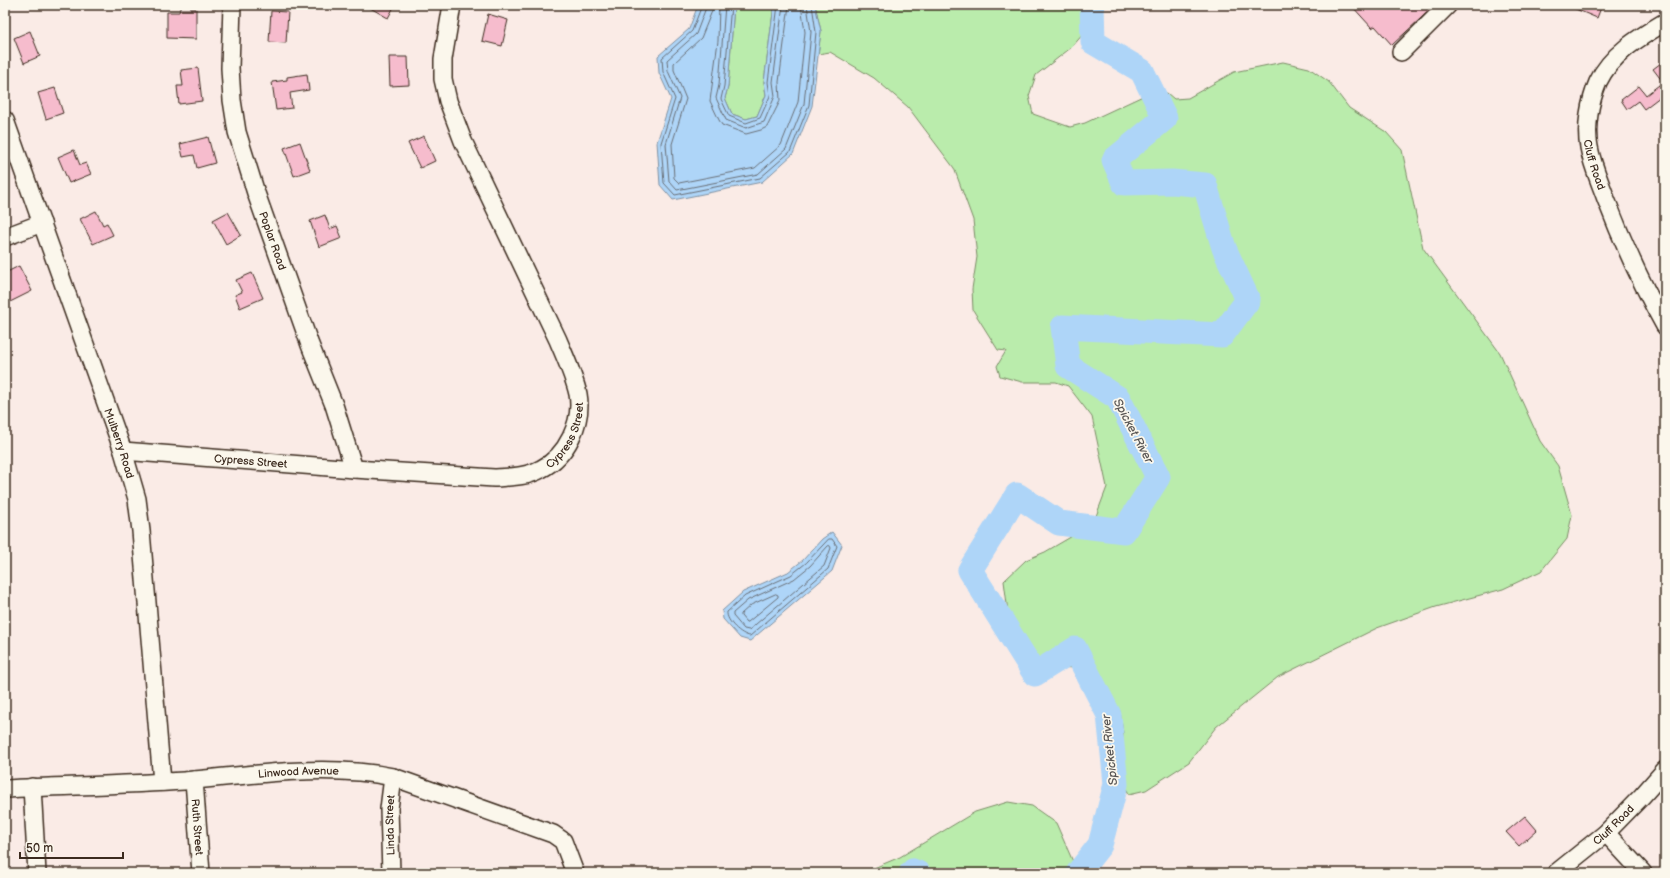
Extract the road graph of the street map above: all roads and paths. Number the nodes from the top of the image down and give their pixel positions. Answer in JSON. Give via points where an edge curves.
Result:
{"nodes":[{"id":1,"x":232,"y":5,"type":"edge"},
{"id":2,"x":452,"y":5,"type":"edge"},
{"id":3,"x":1448,"y":5,"type":"edge"},
{"id":4,"x":1665,"y":22,"type":"edge"},
{"id":5,"x":1401,"y":52,"type":"dead end"},
{"id":6,"x":5,"y":120,"type":"edge"},
{"id":7,"x":42,"y":223,"type":"junction"},
{"id":8,"x":5,"y":237,"type":"edge"},
{"id":9,"x":1665,"y":326,"type":"edge"},
{"id":10,"x":123,"y":451,"type":"junction"},
{"id":11,"x":354,"y":469,"type":"junction"},
{"id":12,"x":1665,"y":770,"type":"edge"},
{"id":13,"x":393,"y":777,"type":"junction"},
{"id":14,"x":194,"y":780,"type":"junction"},
{"id":15,"x":162,"y":782,"type":"junction"},
{"id":16,"x":32,"y":787,"type":"junction"},
{"id":17,"x":5,"y":789,"type":"edge"},
{"id":18,"x":1606,"y":834,"type":"junction"},
{"id":19,"x":37,"y":873,"type":"edge"},
{"id":20,"x":201,"y":873,"type":"edge"},
{"id":21,"x":391,"y":873,"type":"edge"},
{"id":22,"x":575,"y":873,"type":"edge"},
{"id":23,"x":1556,"y":873,"type":"edge"},
{"id":24,"x":1643,"y":873,"type":"edge"}],
"edges":[{"from":1,"to":11,"type":"street","name":"Poplar Road","via":[[230,68],[237,132],[250,178],[334,405]]},
{"from":2,"to":11,"type":"street","name":"Cypress Street","via":[[443,60],[443,79],[448,101],[463,141],[569,366],[578,394],[578,419],[574,432],[560,453],[542,469],[528,474],[481,478]]},
{"from":3,"to":5,"type":"street"},
{"from":4,"to":9,"type":"street","name":"Cluff Road","via":[[1641,36],[1610,64],[1599,81],[1592,100],[1588,131],[1595,170],[1618,229]]},
{"from":6,"to":7,"type":"street","name":"Mulberry Road"},
{"from":7,"to":8,"type":"street"},
{"from":7,"to":10,"type":"street","name":"Mulberry Road"},
{"from":10,"to":11,"type":"street","name":"Cypress Street"},
{"from":10,"to":15,"type":"street","name":"Mulberry Road","via":[[137,499],[141,531]]},
{"from":12,"to":18,"type":"street","name":"Cluff Road"},
{"from":13,"to":14,"type":"street","name":"Linwood Avenue","via":[[370,772],[317,770]]},
{"from":13,"to":21,"type":"street","name":"Linda Street","via":[[389,809]]},
{"from":13,"to":22,"type":"street","name":"Linwood Avenue","via":[[553,834],[563,841]]},
{"from":14,"to":15,"type":"street","name":"Linwood Avenue"},
{"from":14,"to":20,"type":"street","name":"Ruth Street"},
{"from":15,"to":16,"type":"street","name":"Linwood Avenue"},
{"from":16,"to":17,"type":"street","name":"Linwood Avenue"},
{"from":16,"to":19,"type":"street"},
{"from":18,"to":23,"type":"street","name":"Cluff Road"},
{"from":18,"to":24,"type":"street"}]}
